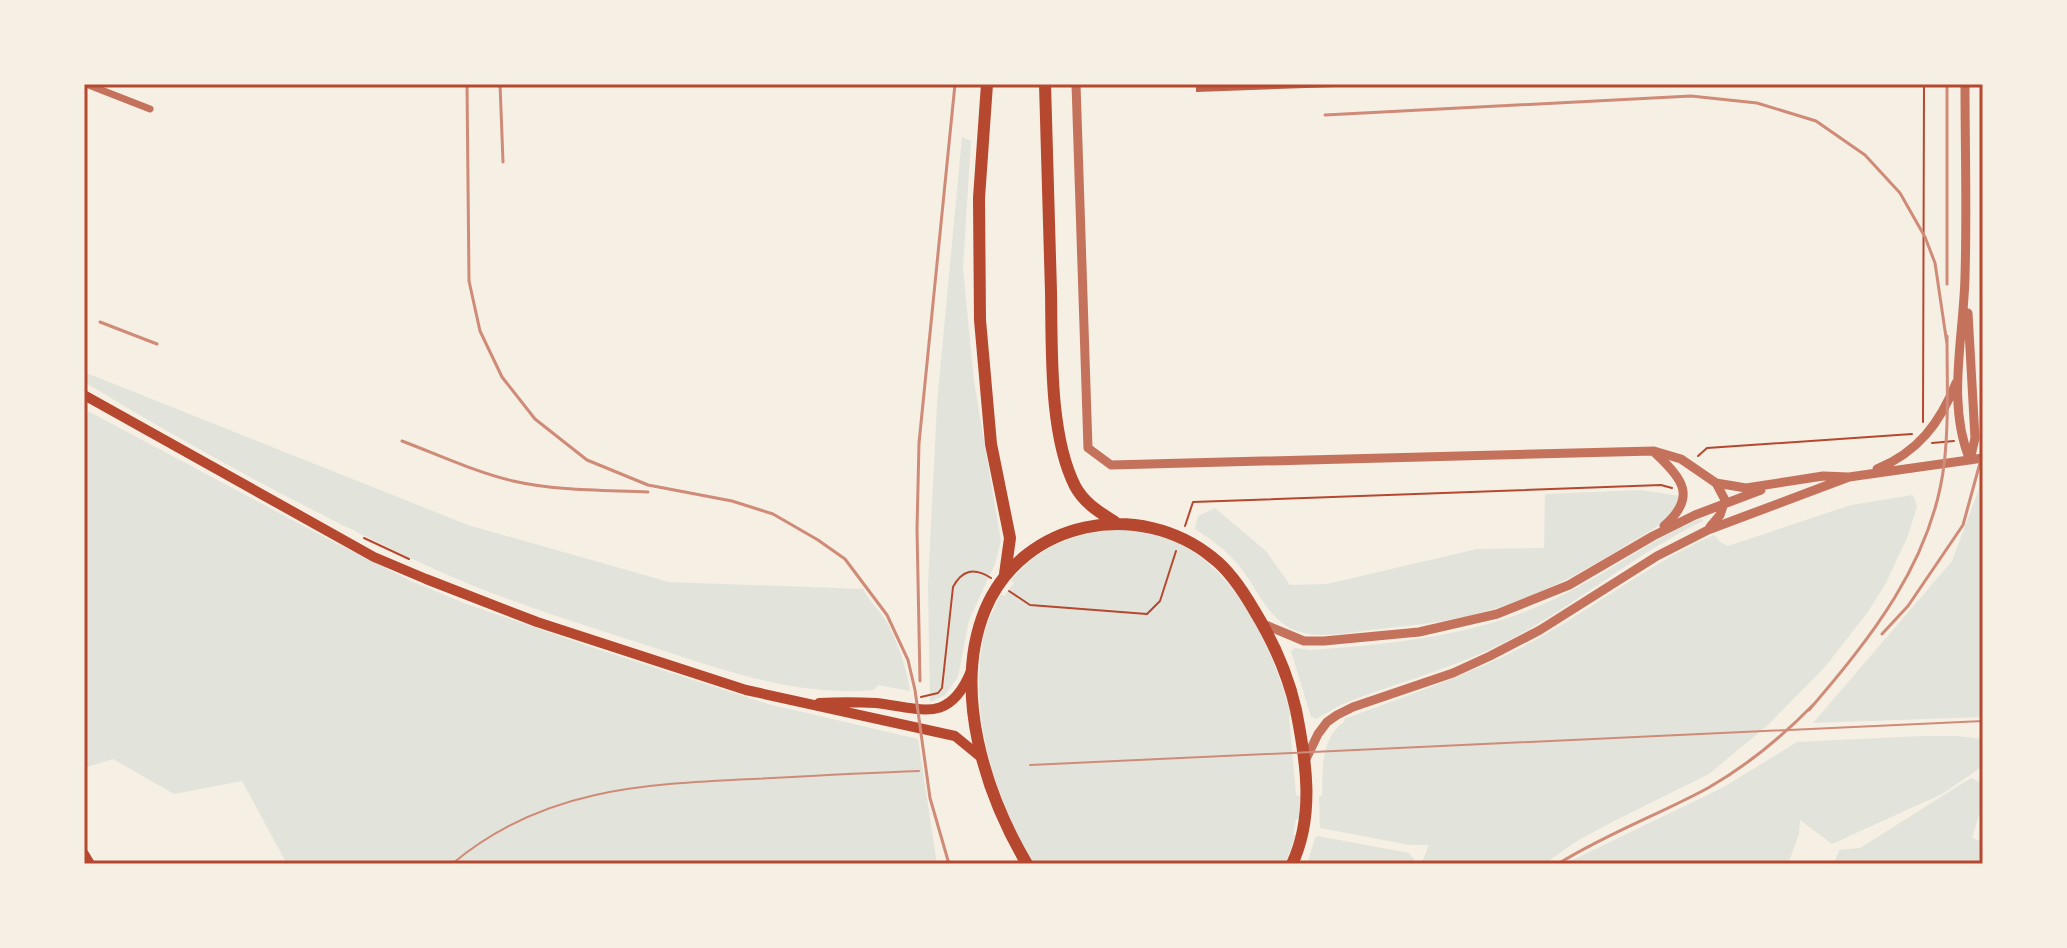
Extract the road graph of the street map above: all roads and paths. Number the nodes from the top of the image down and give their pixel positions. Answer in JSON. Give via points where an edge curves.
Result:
{"nodes":[{"id":1,"x":86,"y":84,"type":"edge"},
{"id":2,"x":987,"y":84,"type":"edge"},
{"id":3,"x":1045,"y":84,"type":"edge"},
{"id":4,"x":1076,"y":84,"type":"edge"},
{"id":5,"x":1924,"y":84,"type":"edge"},
{"id":6,"x":1965,"y":84,"type":"edge"},
{"id":7,"x":150,"y":109,"type":"dead end"},
{"id":8,"x":1965,"y":277,"type":"junction"},
{"id":9,"x":1972,"y":366,"type":"junction"},
{"id":10,"x":1959,"y":376,"type":"junction"},
{"id":11,"x":1983,"y":383,"type":"edge"},
{"id":12,"x":84,"y":395,"type":"edge"},
{"id":13,"x":1654,"y":451,"type":"junction"},
{"id":14,"x":1983,"y":458,"type":"edge"},
{"id":15,"x":1970,"y":460,"type":"junction"},
{"id":16,"x":1690,"y":464,"type":"junction"},
{"id":17,"x":1862,"y":475,"type":"junction"},
{"id":18,"x":1849,"y":477,"type":"junction"},
{"id":19,"x":1716,"y":483,"type":"junction"},
{"id":20,"x":1774,"y":484,"type":"junction"},
{"id":21,"x":1683,"y":491,"type":"junction"},
{"id":22,"x":1724,"y":503,"type":"junction"},
{"id":23,"x":1115,"y":522,"type":"junction"},
{"id":24,"x":1708,"y":530,"type":"junction"},
{"id":25,"x":1653,"y":536,"type":"junction"},
{"id":26,"x":1181,"y":537,"type":"junction"},
{"id":27,"x":959,"y":577,"type":"dead end"},
{"id":28,"x":1005,"y":577,"type":"junction"},
{"id":29,"x":1030,"y":605,"type":"dead end"},
{"id":30,"x":1263,"y":624,"type":"junction"},
{"id":31,"x":974,"y":666,"type":"junction"},
{"id":32,"x":913,"y":697,"type":"dead end"},
{"id":33,"x":803,"y":703,"type":"junction"},
{"id":34,"x":1307,"y":746,"type":"junction"},
{"id":35,"x":983,"y":759,"type":"junction"},
{"id":36,"x":84,"y":854,"type":"edge"},
{"id":37,"x":90,"y":864,"type":"edge"},
{"id":38,"x":1027,"y":864,"type":"edge"},
{"id":39,"x":1292,"y":864,"type":"edge"}],
"edges":[{"from":1,"to":7,"type":"street"},
{"from":2,"to":28,"type":"highway","via":[[979,198],[980,320],[991,444],[1010,538]]},
{"from":3,"to":23,"type":"highway","via":[[1052,350],[1060,432],[1071,478],[1082,497]]},
{"from":4,"to":13,"type":"street","via":[[1088,448],[1111,465]]},
{"from":5,"to":16,"type":"path","via":[[1920,431],[1707,448]]},
{"from":6,"to":8,"type":"street"},
{"from":8,"to":9,"type":"street"},
{"from":8,"to":10,"type":"street"},
{"from":9,"to":11,"type":"street"},
{"from":9,"to":15,"type":"street","via":[[1975,438]]},
{"from":10,"to":15,"type":"street","via":[[1961,440]]},
{"from":10,"to":17,"type":"street","via":[[1923,441]]},
{"from":12,"to":33,"type":"main road","via":[[374,557],[537,622],[746,690]]},
{"from":13,"to":16,"type":"street"},
{"from":13,"to":21,"type":"street","via":[[1673,470]]},
{"from":14,"to":15,"type":"street"},
{"from":15,"to":17,"type":"street"},
{"from":16,"to":19,"type":"street"},
{"from":17,"to":18,"type":"street"},
{"from":18,"to":20,"type":"street"},
{"from":18,"to":24,"type":"street"},
{"from":19,"to":20,"type":"street","via":[[1746,488]]},
{"from":19,"to":22,"type":"street"},
{"from":20,"to":22,"type":"street"},
{"from":21,"to":25,"type":"street","via":[[1679,513]]},
{"from":21,"to":26,"type":"path","via":[[1661,485],[1193,502]]},
{"from":22,"to":24,"type":"street"},
{"from":22,"to":25,"type":"street"},
{"from":23,"to":26,"type":"highway"},
{"from":23,"to":28,"type":"highway","via":[[1048,540]]},
{"from":24,"to":34,"type":"street","via":[[1490,656],[1337,715]]},
{"from":25,"to":30,"type":"street","via":[[1537,600],[1459,624],[1324,641],[1304,641]]},
{"from":26,"to":29,"type":"path","via":[[1160,601],[1147,614]]},
{"from":26,"to":30,"type":"highway","via":[[1230,574]]},
{"from":27,"to":32,"type":"path","via":[[953,587],[944,681],[938,693]]},
{"from":28,"to":31,"type":"highway","via":[[980,627]]},
{"from":30,"to":34,"type":"highway"},
{"from":31,"to":33,"type":"main road","via":[[960,692],[930,711]]},
{"from":31,"to":35,"type":"highway","via":[[974,710]]},
{"from":33,"to":35,"type":"main road","via":[[955,736]]},
{"from":34,"to":39,"type":"highway","via":[[1305,820]]},
{"from":35,"to":38,"type":"highway","via":[[999,810]]},
{"from":36,"to":37,"type":"main road"}]}
